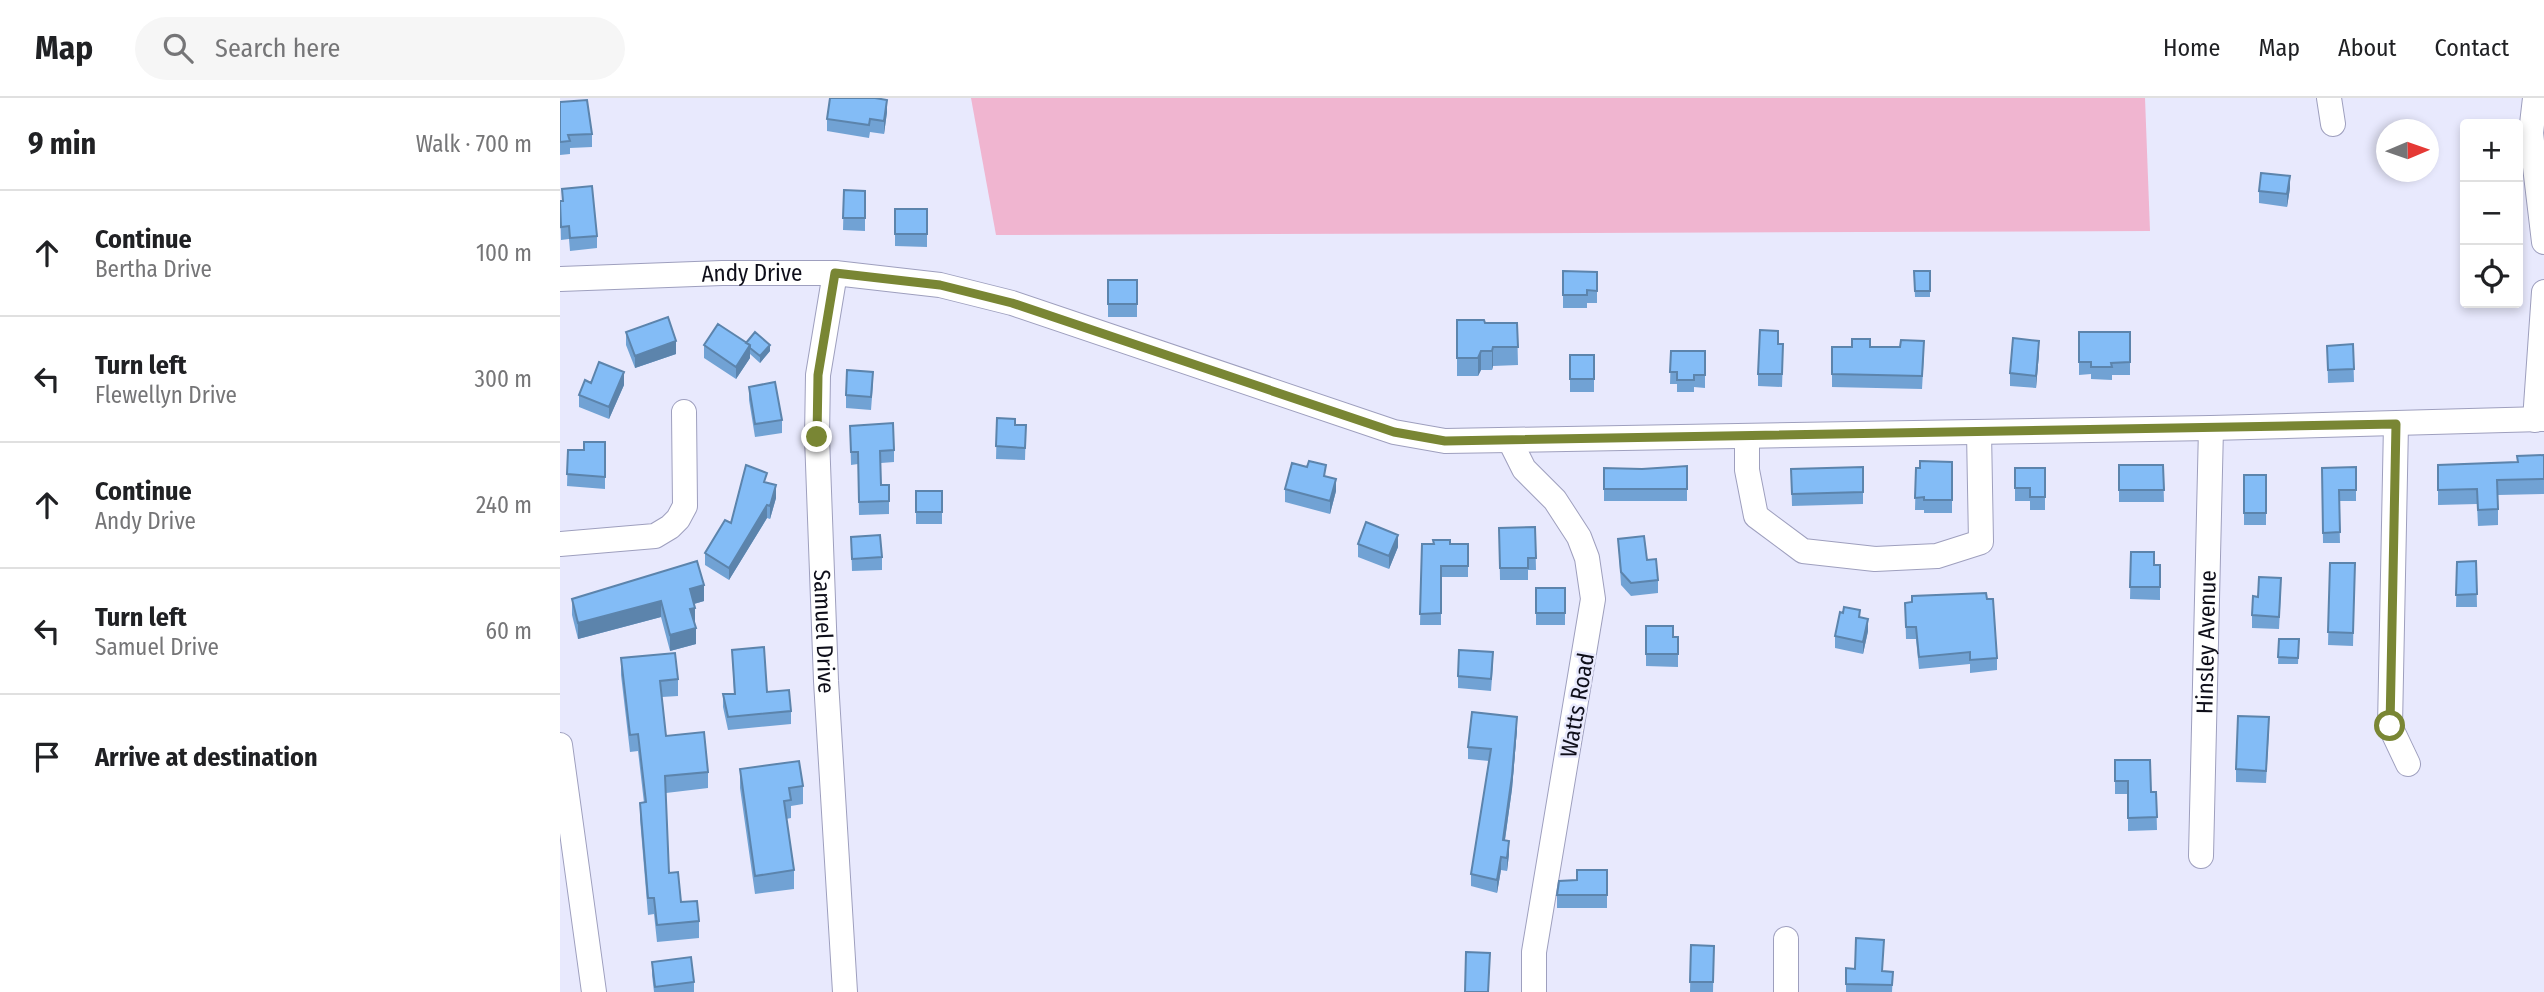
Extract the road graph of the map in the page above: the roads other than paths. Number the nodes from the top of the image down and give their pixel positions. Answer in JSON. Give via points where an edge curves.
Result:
{"nodes":[{"id":1,"x":2329,"y":98,"type":"edge"},
{"id":2,"x":2535,"y":98,"type":"edge"},
{"id":3,"x":2333,"y":124,"type":"dead end"},
{"id":4,"x":2544,"y":242,"type":"edge"},
{"id":5,"x":835,"y":273,"type":"junction"},
{"id":6,"x":560,"y":279,"type":"edge"},
{"id":7,"x":2544,"y":292,"type":"edge"},
{"id":8,"x":684,"y":412,"type":"dead end"},
{"id":9,"x":2540,"y":419,"type":"edge"},
{"id":10,"x":2396,"y":424,"type":"junction"},
{"id":11,"x":2211,"y":428,"type":"junction"},
{"id":12,"x":1979,"y":432,"type":"junction"},
{"id":13,"x":1747,"y":437,"type":"junction"},
{"id":14,"x":1510,"y":441,"type":"junction"},
{"id":15,"x":560,"y":544,"type":"edge"},
{"id":16,"x":560,"y":751,"type":"edge"},
{"id":17,"x":2408,"y":765,"type":"dead end"},
{"id":18,"x":2201,"y":856,"type":"dead end"},
{"id":19,"x":1786,"y":939,"type":"dead end"},
{"id":20,"x":594,"y":992,"type":"edge"},
{"id":21,"x":845,"y":992,"type":"edge"},
{"id":22,"x":1534,"y":992,"type":"edge"},
{"id":23,"x":1786,"y":992,"type":"edge"}],
"edges":[{"from":1,"to":3,"type":"street"},
{"from":2,"to":4,"type":"street","via":[[2531,133]]},
{"from":5,"to":6,"type":"street","name":"Andy Drive"},
{"from":5,"to":14,"type":"street","name":"Andy Drive","via":[[940,285],[1012,303],[1394,432],[1445,441]]},
{"from":5,"to":21,"type":"street","name":"Samuel Drive","via":[[818,375],[817,437]]},
{"from":7,"to":9,"type":"street"},
{"from":8,"to":15,"type":"street","via":[[685,506],[678,519],[655,536]]},
{"from":9,"to":10,"type":"street","name":"Andy Drive"},
{"from":10,"to":11,"type":"street","name":"Andy Drive"},
{"from":10,"to":17,"type":"street","via":[[2390,726]]},
{"from":11,"to":12,"type":"street","name":"Andy Drive"},
{"from":11,"to":18,"type":"street","name":"Hinsley Avenue"},
{"from":12,"to":13,"type":"street","name":"Andy Drive"},
{"from":12,"to":13,"type":"street","via":[[1981,542],[1937,556],[1875,559],[1803,551],[1756,516],[1747,470]]},
{"from":13,"to":14,"type":"street","name":"Andy Drive"},
{"from":14,"to":22,"type":"street","name":"Watts Road","via":[[1524,469],[1555,500],[1579,537],[1594,599],[1534,952]]},
{"from":16,"to":20,"type":"street"},
{"from":19,"to":23,"type":"street"}]}
